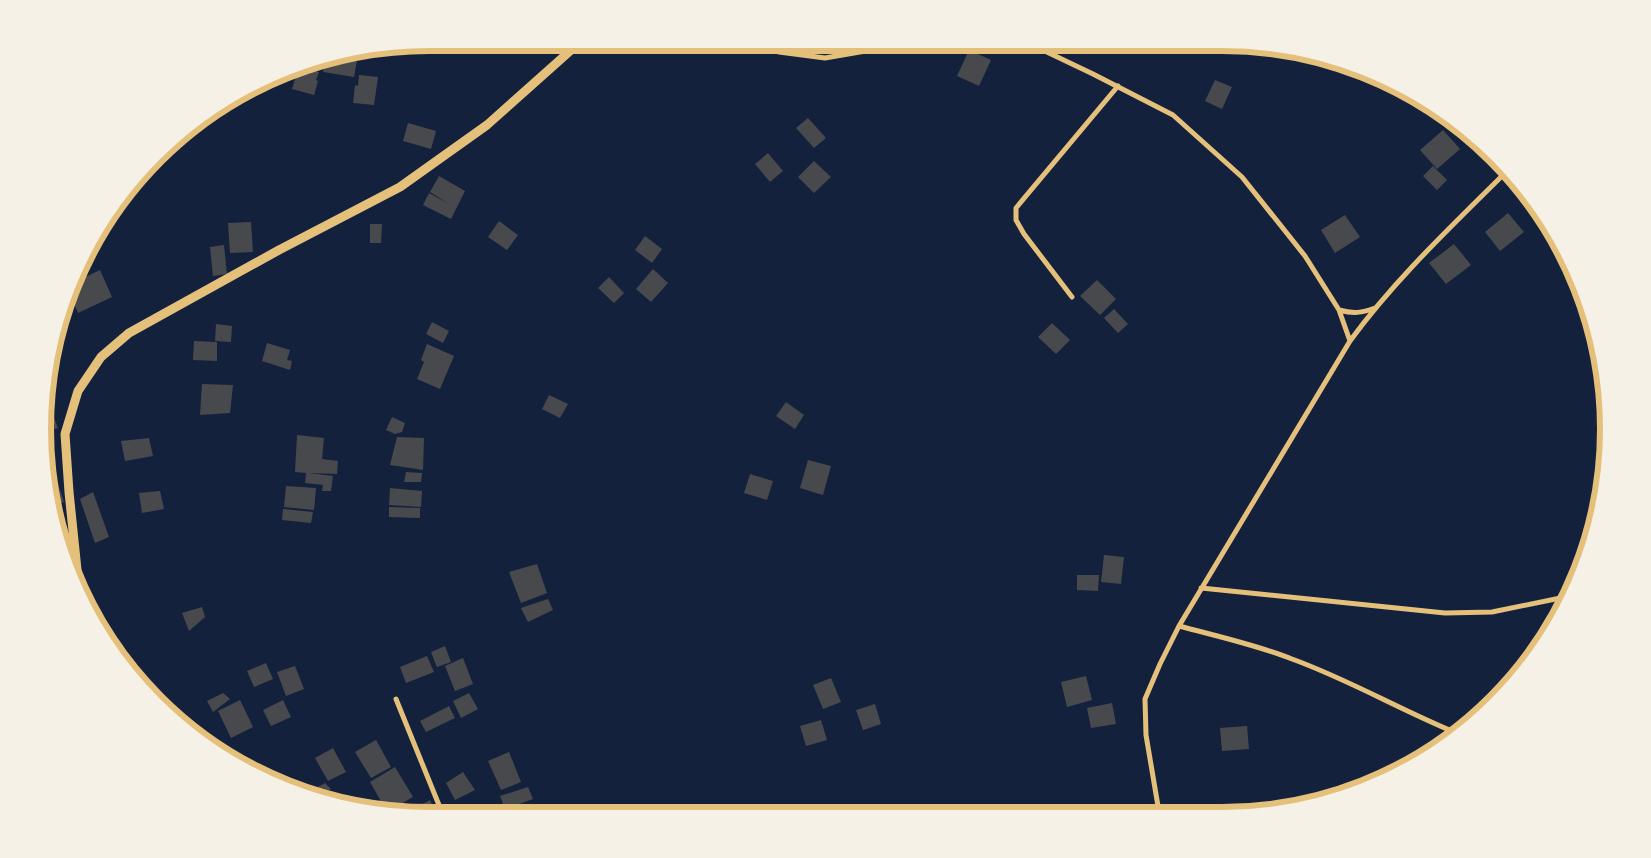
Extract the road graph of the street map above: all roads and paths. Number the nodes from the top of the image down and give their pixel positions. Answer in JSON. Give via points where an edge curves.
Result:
{"nodes":[{"id":1,"x":570,"y":51,"type":"edge"},
{"id":2,"x":777,"y":51,"type":"edge"},
{"id":3,"x":866,"y":51,"type":"edge"},
{"id":4,"x":1045,"y":51,"type":"edge"},
{"id":5,"x":1118,"y":86,"type":"junction"},
{"id":6,"x":1502,"y":176,"type":"edge"},
{"id":7,"x":1072,"y":297,"type":"dead end"},
{"id":8,"x":1377,"y":307,"type":"junction"},
{"id":9,"x":1339,"y":310,"type":"junction"},
{"id":10,"x":1350,"y":341,"type":"junction"},
{"id":11,"x":76,"y":565,"type":"edge"},
{"id":12,"x":1201,"y":588,"type":"junction"},
{"id":13,"x":1560,"y":598,"type":"edge"},
{"id":14,"x":1179,"y":626,"type":"junction"},
{"id":15,"x":396,"y":699,"type":"dead end"},
{"id":16,"x":1450,"y":730,"type":"edge"},
{"id":17,"x":440,"y":807,"type":"edge"},
{"id":18,"x":1158,"y":807,"type":"edge"}],
"edges":[{"from":1,"to":11,"type":"street","via":[[487,125],[400,187],[129,333],[101,357],[78,391],[65,434]]},
{"from":2,"to":3,"type":"street","via":[[825,58]]},
{"from":4,"to":5,"type":"street"},
{"from":5,"to":7,"type":"street","via":[[1016,208],[1016,220],[1024,234]]},
{"from":5,"to":9,"type":"street","via":[[1173,115],[1242,177],[1305,256]]},
{"from":6,"to":8,"type":"street","via":[[1419,258]]},
{"from":8,"to":9,"type":"street","via":[[1353,313]]},
{"from":8,"to":10,"type":"street"},
{"from":9,"to":10,"type":"street"},
{"from":10,"to":12,"type":"street"},
{"from":12,"to":13,"type":"street","via":[[1445,613],[1492,612]]},
{"from":12,"to":14,"type":"street"},
{"from":14,"to":16,"type":"street","via":[[1291,658]]},
{"from":14,"to":18,"type":"street","via":[[1145,699],[1146,735]]},
{"from":15,"to":17,"type":"street"}]}
